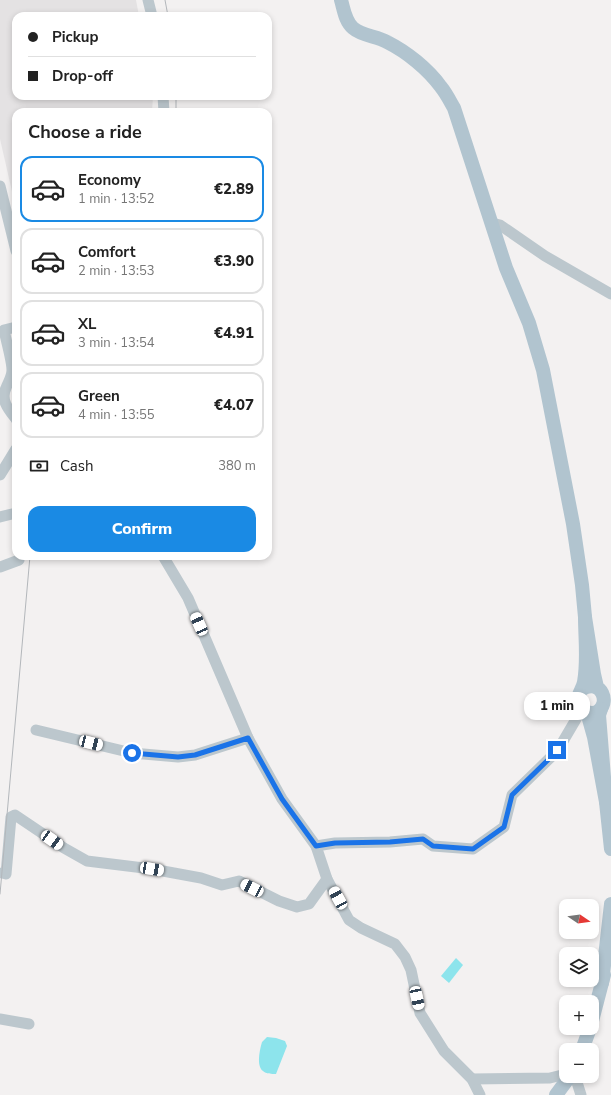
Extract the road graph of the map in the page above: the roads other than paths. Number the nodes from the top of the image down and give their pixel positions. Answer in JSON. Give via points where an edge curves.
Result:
{"nodes":[{"id":1,"x":148,"y":0,"type":"edge"},
{"id":2,"x":341,"y":0,"type":"edge"},
{"id":3,"x":151,"y":12,"type":"edge"},
{"id":4,"x":0,"y":186,"type":"edge"},
{"id":5,"x":492,"y":223,"type":"junction"},
{"id":6,"x":12,"y":235,"type":"edge"},
{"id":7,"x":611,"y":294,"type":"edge"},
{"id":8,"x":12,"y":328,"type":"edge"},
{"id":9,"x":12,"y":370,"type":"edge"},
{"id":10,"x":12,"y":370,"type":"edge"},
{"id":11,"x":12,"y":414,"type":"edge"},
{"id":12,"x":12,"y":456,"type":"edge"},
{"id":13,"x":0,"y":475,"type":"edge"},
{"id":14,"x":12,"y":514,"type":"edge"},
{"id":15,"x":0,"y":517,"type":"edge"},
{"id":16,"x":19,"y":560,"type":"dead end"},
{"id":17,"x":165,"y":560,"type":"edge"},
{"id":18,"x":0,"y":567,"type":"edge"},
{"id":19,"x":586,"y":617,"type":"junction"},
{"id":20,"x":582,"y":689,"type":"junction"},
{"id":21,"x":600,"y":700,"type":"edge"},
{"id":22,"x":36,"y":730,"type":"dead end"},
{"id":23,"x":248,"y":738,"type":"junction"},
{"id":24,"x":316,"y":846,"type":"junction"},
{"id":25,"x":611,"y":849,"type":"edge"},
{"id":26,"x":2,"y":873,"type":"dead end"},
{"id":27,"x":327,"y":880,"type":"junction"},
{"id":28,"x":611,"y":904,"type":"edge"},
{"id":29,"x":611,"y":948,"type":"edge"},
{"id":30,"x":602,"y":983,"type":"junction"},
{"id":31,"x":599,"y":995,"type":"edge"},
{"id":32,"x":0,"y":1019,"type":"edge"},
{"id":33,"x":29,"y":1024,"type":"dead end"},
{"id":34,"x":559,"y":1076,"type":"edge"},
{"id":35,"x":472,"y":1079,"type":"junction"},
{"id":36,"x":565,"y":1083,"type":"edge"},
{"id":37,"x":578,"y":1083,"type":"edge"},
{"id":38,"x":480,"y":1095,"type":"edge"},
{"id":39,"x":556,"y":1095,"type":"edge"},
{"id":40,"x":581,"y":1095,"type":"edge"}],
"edges":[{"from":1,"to":3,"type":"street"},
{"from":2,"to":5,"type":"main road","via":[[347,22],[354,29],[394,45],[442,87],[461,126]]},
{"from":4,"to":6,"type":"street"},
{"from":5,"to":7,"type":"street","via":[[500,225],[545,256]]},
{"from":5,"to":19,"type":"main road","via":[[506,268],[530,323],[543,370],[573,524]]},
{"from":8,"to":9,"type":"street","via":[[4,330]]},
{"from":10,"to":11,"type":"street","via":[[3,396]]},
{"from":12,"to":13,"type":"street"},
{"from":14,"to":15,"type":"street"},
{"from":16,"to":18,"type":"street"},
{"from":17,"to":23,"type":"street","via":[[188,598]]},
{"from":19,"to":20,"type":"main road"},
{"from":19,"to":21,"type":"main road"},
{"from":20,"to":21,"type":"main road","via":[[590,686]]},
{"from":20,"to":21,"type":"main road","via":[[578,704]]},
{"from":21,"to":24,"type":"street","via":[[552,756],[512,795],[504,827],[473,849],[433,846],[423,839]]},
{"from":21,"to":25,"type":"main road","via":[[594,736],[606,802]]},
{"from":22,"to":23,"type":"street","via":[[132,753],[178,757],[195,755]]},
{"from":23,"to":24,"type":"street","via":[[282,799]]},
{"from":24,"to":27,"type":"street"},
{"from":26,"to":27,"type":"street","via":[[6,874],[11,817],[15,814],[87,861],[152,869],[201,878],[222,885],[239,881],[297,907],[309,904]]},
{"from":27,"to":35,"type":"street","via":[[349,920],[395,944],[405,957],[411,970],[420,1012],[444,1051]]},
{"from":28,"to":30,"type":"main road"},
{"from":29,"to":30,"type":"main road"},
{"from":30,"to":31,"type":"main road"},
{"from":32,"to":33,"type":"street"},
{"from":34,"to":35,"type":"street"},
{"from":35,"to":38,"type":"street"},
{"from":36,"to":39,"type":"main road"},
{"from":37,"to":40,"type":"street"}]}
